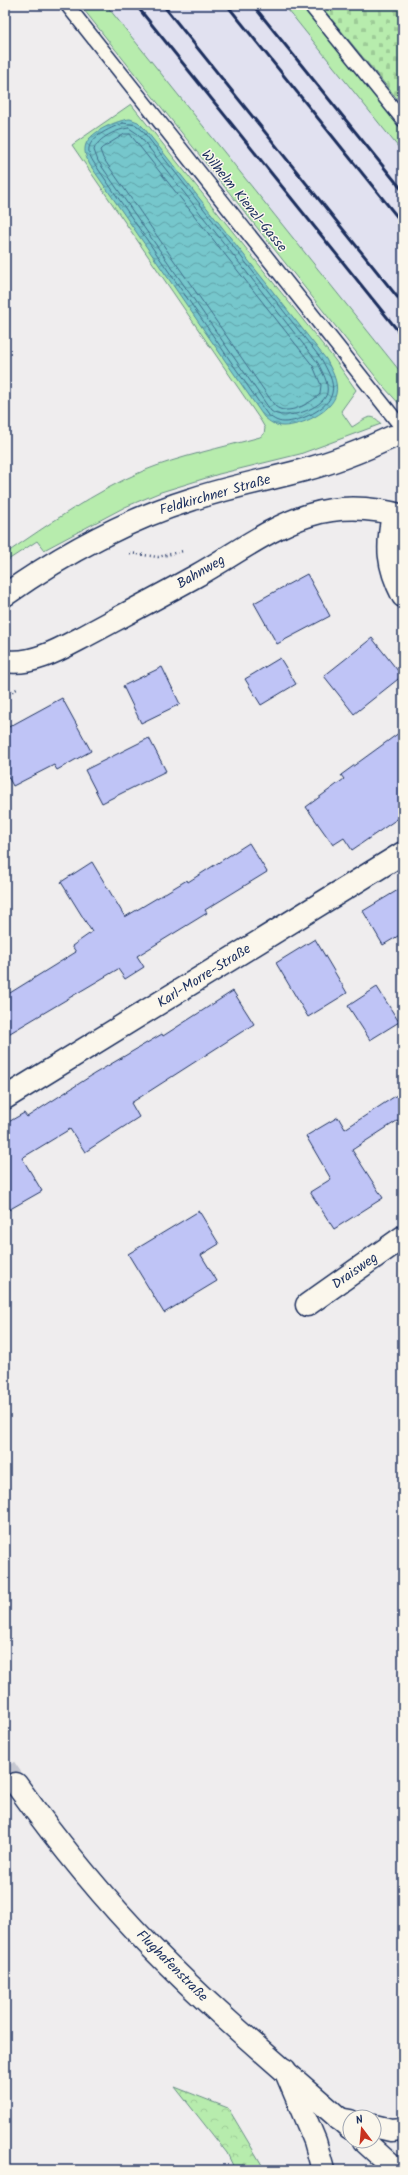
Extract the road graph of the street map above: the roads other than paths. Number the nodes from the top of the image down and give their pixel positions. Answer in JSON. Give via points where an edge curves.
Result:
{"nodes":[{"id":1,"x":67,"y":5,"type":"edge"},
{"id":2,"x":310,"y":5,"type":"edge"},
{"id":3,"x":403,"y":120,"type":"edge"},
{"id":4,"x":396,"y":428,"type":"edge"},
{"id":5,"x":398,"y":515,"type":"edge"},
{"id":6,"x":5,"y":595,"type":"edge"},
{"id":7,"x":403,"y":596,"type":"edge"},
{"id":8,"x":5,"y":661,"type":"edge"},
{"id":9,"x":403,"y":853,"type":"edge"},
{"id":10,"x":5,"y":1098,"type":"edge"},
{"id":11,"x":403,"y":1237,"type":"edge"},
{"id":12,"x":307,"y":1305,"type":"dead end"},
{"id":13,"x":16,"y":1784,"type":"tunnel mouth"},
{"id":14,"x":285,"y":2070,"type":"junction"},
{"id":15,"x":342,"y":2120,"type":"edge"},
{"id":16,"x":382,"y":2128,"type":"edge"},
{"id":17,"x":403,"y":2129,"type":"edge"},
{"id":18,"x":373,"y":2149,"type":"edge"},
{"id":19,"x":323,"y":2170,"type":"edge"},
{"id":20,"x":396,"y":2170,"type":"edge"}],
"edges":[{"from":1,"to":4,"type":"lane","name":"Wilhelm Kienzl-Gasse"},
{"from":2,"to":3,"type":"lane"},
{"from":4,"to":6,"type":"main road","name":"Feldkirchner Straße","via":[[344,457],[217,491],[131,522],[72,551]]},
{"from":5,"to":7,"type":"main road","via":[[388,546],[390,564]]},
{"from":5,"to":8,"type":"main road","name":"Bahnweg","via":[[363,509],[335,509],[306,516],[275,528],[197,575],[66,646],[25,661]]},
{"from":9,"to":10,"type":"main road","name":"Karl-Morre-Straße"},
{"from":11,"to":12,"type":"main road","name":"Draisweg"},
{"from":13,"to":14,"type":"main road","name":"Flughafenstraße","via":[[51,1833],[151,1947]]},
{"from":14,"to":15,"type":"main road","name":"Flughafenstraße"},
{"from":14,"to":19,"type":"main road","via":[[315,2141]]},
{"from":16,"to":17,"type":"main road"},
{"from":18,"to":20,"type":"main road"}]}
